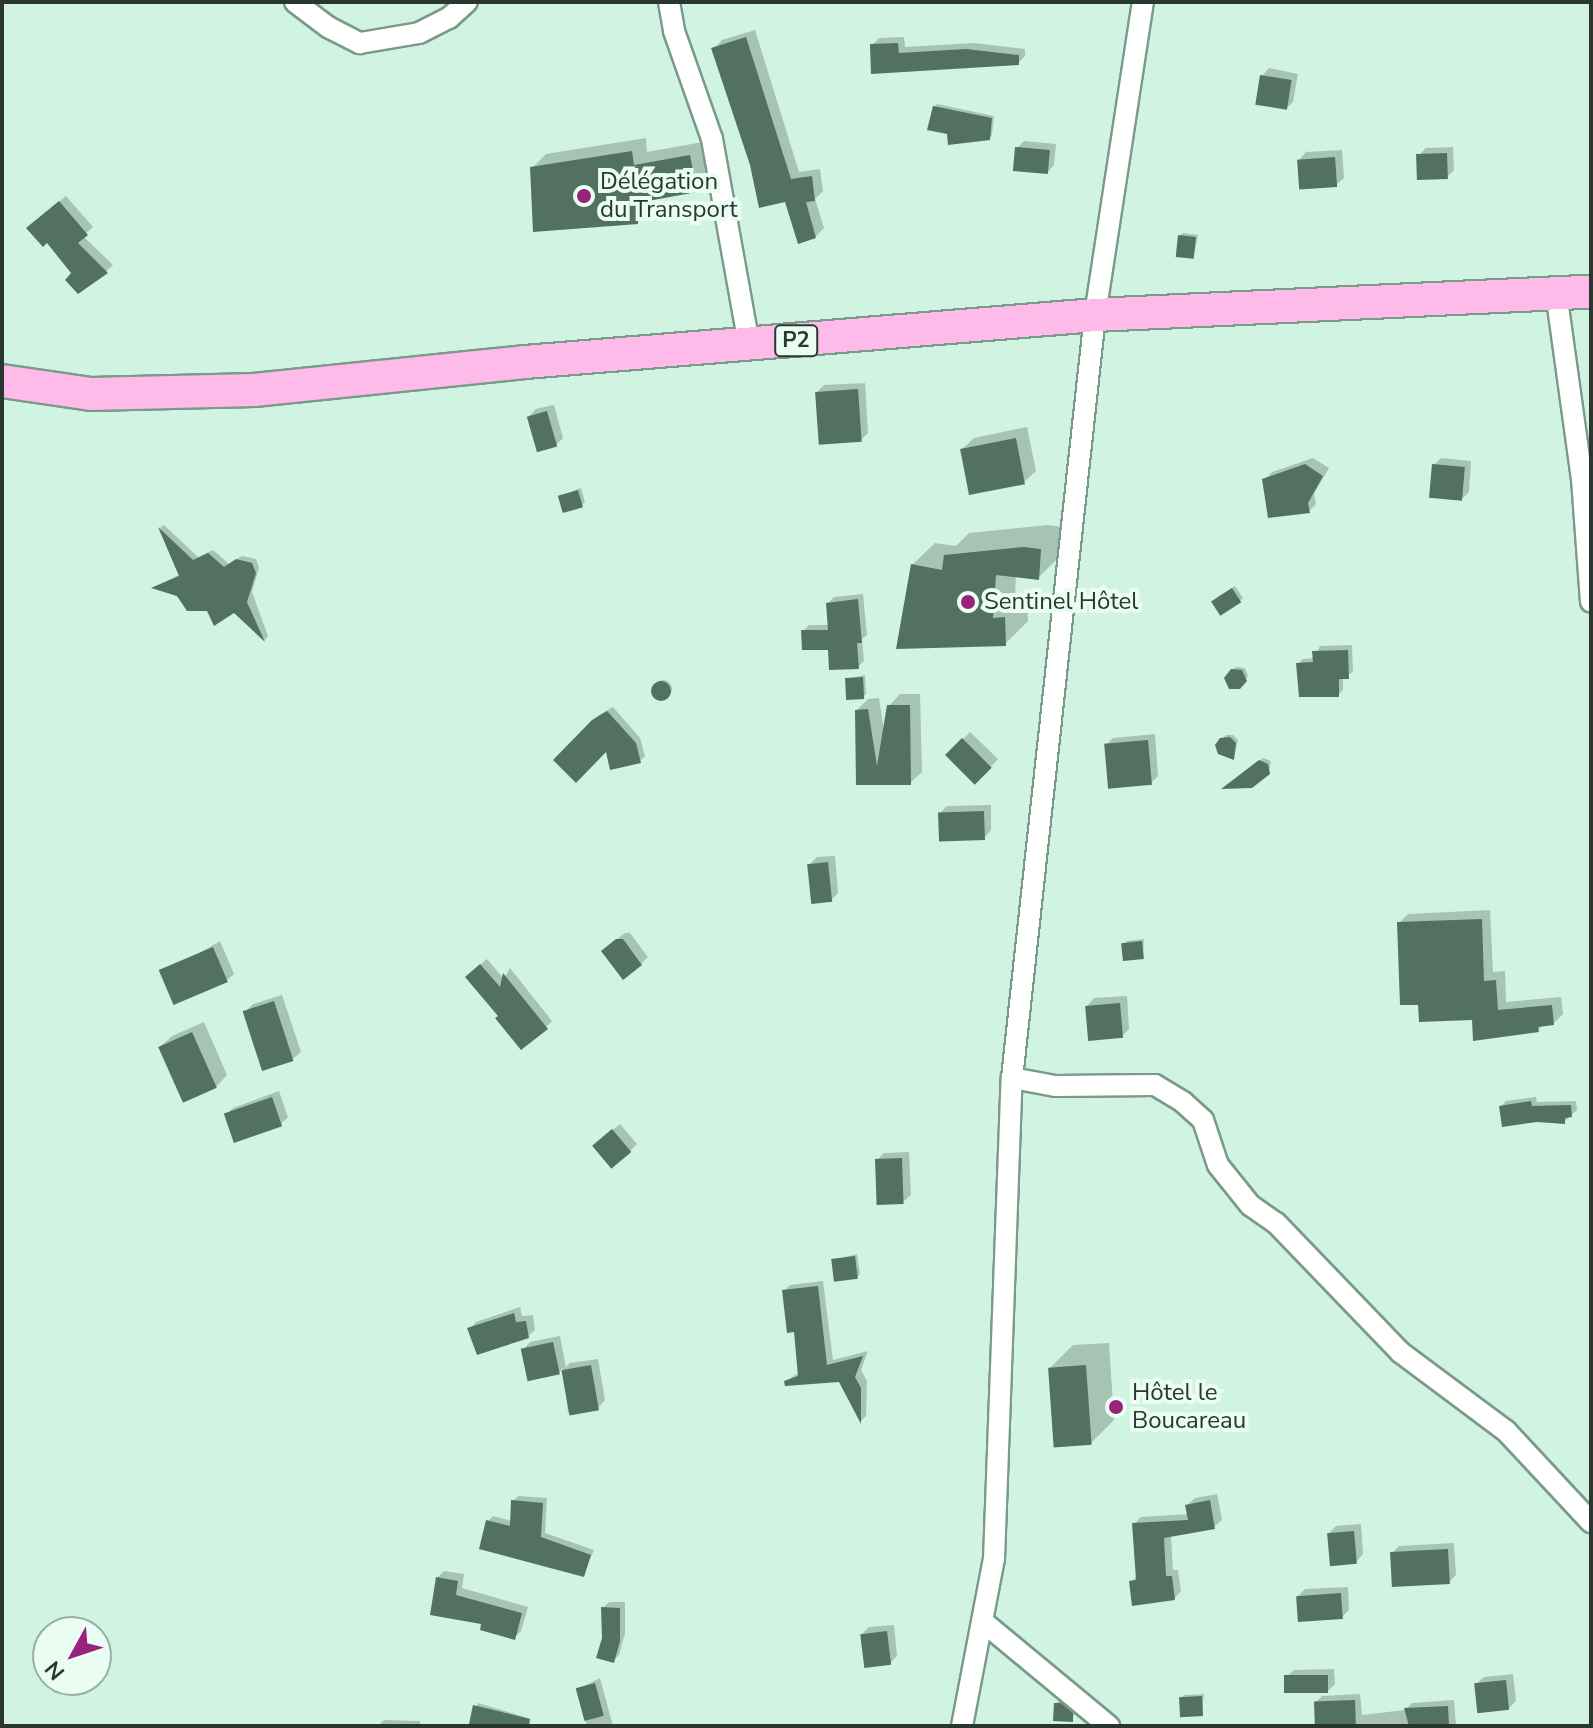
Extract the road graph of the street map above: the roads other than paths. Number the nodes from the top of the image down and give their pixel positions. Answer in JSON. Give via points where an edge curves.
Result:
{"nodes":[{"id":1,"x":295,"y":2,"type":"edge"},
{"id":2,"x":467,"y":2,"type":"edge"},
{"id":3,"x":669,"y":2,"type":"edge"},
{"id":4,"x":1143,"y":2,"type":"edge"},
{"id":5,"x":1556,"y":292,"type":"junction"},
{"id":6,"x":1591,"y":292,"type":"edge"},
{"id":7,"x":1095,"y":315,"type":"junction"},
{"id":8,"x":749,"y":345,"type":"junction"},
{"id":9,"x":2,"y":381,"type":"edge"},
{"id":10,"x":1591,"y":602,"type":"edge"},
{"id":11,"x":1012,"y":1078,"type":"junction"},
{"id":12,"x":1591,"y":1522,"type":"edge"},
{"id":13,"x":982,"y":1621,"type":"junction"},
{"id":14,"x":962,"y":1726,"type":"edge"},
{"id":15,"x":1109,"y":1726,"type":"edge"}],
"edges":[{"from":1,"to":2,"type":"street","via":[[360,43],[419,33]]},
{"from":3,"to":8,"type":"street","via":[[712,139]]},
{"from":4,"to":7,"type":"street"},
{"from":5,"to":6,"type":"main road","number":"P2"},
{"from":5,"to":7,"type":"main road","number":"P2"},
{"from":5,"to":10,"type":"street","via":[[1582,479]]},
{"from":7,"to":8,"type":"main road","number":"P2"},
{"from":7,"to":11,"type":"street"},
{"from":8,"to":9,"type":"main road","number":"P2","via":[[254,390],[91,394]]},
{"from":11,"to":12,"type":"street","via":[[1055,1086],[1155,1085],[1183,1102],[1203,1120],[1218,1165],[1250,1205],[1276,1223],[1400,1352],[1506,1431]]},
{"from":11,"to":13,"type":"street","via":[[994,1559]]},
{"from":13,"to":14,"type":"street"},
{"from":13,"to":15,"type":"street"}]}
